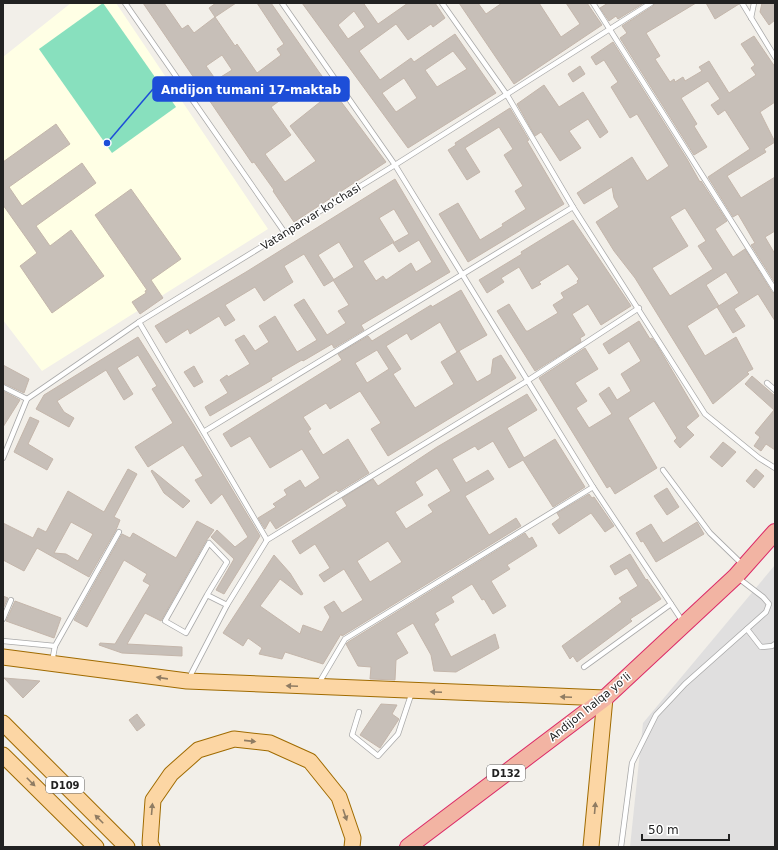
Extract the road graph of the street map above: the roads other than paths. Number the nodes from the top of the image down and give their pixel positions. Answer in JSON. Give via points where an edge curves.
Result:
{"nodes":[{"id":1,"x":126,"y":3,"type":"edge"},
{"id":2,"x":282,"y":3,"type":"edge"},
{"id":3,"x":442,"y":3,"type":"edge"},
{"id":4,"x":593,"y":3,"type":"edge"},
{"id":5,"x":651,"y":3,"type":"edge"},
{"id":6,"x":742,"y":3,"type":"edge"},
{"id":7,"x":754,"y":3,"type":"edge"},
{"id":8,"x":751,"y":18,"type":"junction"},
{"id":9,"x":611,"y":29,"type":"junction"},
{"id":10,"x":775,"y":57,"type":"edge"},
{"id":11,"x":507,"y":95,"type":"junction"},
{"id":12,"x":395,"y":165,"type":"junction"},
{"id":13,"x":573,"y":207,"type":"junction"},
{"id":14,"x":285,"y":233,"type":"junction"},
{"id":15,"x":461,"y":274,"type":"junction"},
{"id":16,"x":775,"y":290,"type":"edge"},
{"id":17,"x":639,"y":308,"type":"junction"},
{"id":18,"x":139,"y":322,"type":"junction"},
{"id":19,"x":527,"y":381,"type":"junction"},
{"id":20,"x":767,"y":383,"type":"dead end"},
{"id":21,"x":3,"y":387,"type":"edge"},
{"id":22,"x":775,"y":390,"type":"edge"},
{"id":23,"x":26,"y":399,"type":"junction"},
{"id":24,"x":205,"y":431,"type":"junction"},
{"id":25,"x":3,"y":458,"type":"edge"},
{"id":26,"x":775,"y":468,"type":"edge"},
{"id":27,"x":663,"y":470,"type":"dead end"},
{"id":28,"x":593,"y":486,"type":"junction"},
{"id":29,"x":119,"y":532,"type":"dead end"},
{"id":30,"x":775,"y":532,"type":"edge"},
{"id":31,"x":267,"y":540,"type":"junction"},
{"id":32,"x":740,"y":572,"type":"junction"},
{"id":33,"x":207,"y":595,"type":"junction"},
{"id":34,"x":11,"y":600,"type":"dead end"},
{"id":35,"x":671,"y":604,"type":"junction"},
{"id":36,"x":227,"y":605,"type":"junction"},
{"id":37,"x":3,"y":619,"type":"edge"},
{"id":38,"x":685,"y":625,"type":"junction"},
{"id":39,"x":747,"y":629,"type":"junction"},
{"id":40,"x":3,"y":641,"type":"edge"},
{"id":41,"x":775,"y":644,"type":"edge"},
{"id":42,"x":55,"y":646,"type":"junction"},
{"id":43,"x":3,"y":657,"type":"edge"},
{"id":44,"x":51,"y":664,"type":"junction"},
{"id":45,"x":584,"y":667,"type":"dead end"},
{"id":46,"x":187,"y":681,"type":"junction"},
{"id":47,"x":317,"y":687,"type":"junction"},
{"id":48,"x":412,"y":691,"type":"junction"},
{"id":49,"x":605,"y":698,"type":"junction"},
{"id":50,"x":359,"y":712,"type":"dead end"},
{"id":51,"x":3,"y":723,"type":"edge"},
{"id":52,"x":3,"y":754,"type":"edge"},
{"id":53,"x":96,"y":847,"type":"edge"},
{"id":54,"x":127,"y":847,"type":"edge"},
{"id":55,"x":152,"y":847,"type":"edge"},
{"id":56,"x":352,"y":847,"type":"edge"},
{"id":57,"x":408,"y":847,"type":"edge"},
{"id":58,"x":591,"y":847,"type":"edge"},
{"id":59,"x":621,"y":847,"type":"edge"}],
"edges":[{"from":1,"to":14,"type":"lane"},
{"from":2,"to":12,"type":"lane"},
{"from":3,"to":11,"type":"lane"},
{"from":4,"to":9,"type":"lane"},
{"from":5,"to":9,"type":"lane","name":"Vatanparvar ko'chasi"},
{"from":6,"to":8,"type":"lane"},
{"from":7,"to":8,"type":"lane"},
{"from":8,"to":10,"type":"lane"},
{"from":9,"to":11,"type":"lane","name":"Vatanparvar ko'chasi"},
{"from":9,"to":16,"type":"lane"},
{"from":11,"to":12,"type":"lane","name":"Vatanparvar ko'chasi"},
{"from":11,"to":13,"type":"lane"},
{"from":12,"to":14,"type":"lane","name":"Vatanparvar ko'chasi"},
{"from":12,"to":15,"type":"lane"},
{"from":13,"to":15,"type":"lane"},
{"from":13,"to":17,"type":"lane"},
{"from":14,"to":18,"type":"lane","name":"Vatanparvar ko'chasi"},
{"from":15,"to":19,"type":"lane"},
{"from":15,"to":24,"type":"lane"},
{"from":17,"to":19,"type":"lane"},
{"from":17,"to":26,"type":"lane","via":[[705,414]]},
{"from":18,"to":23,"type":"lane","name":"Vatanparvar ko'chasi"},
{"from":18,"to":24,"type":"lane"},
{"from":19,"to":28,"type":"lane"},
{"from":19,"to":31,"type":"lane"},
{"from":20,"to":22,"type":"lane"},
{"from":21,"to":23,"type":"lane"},
{"from":23,"to":25,"type":"lane"},
{"from":24,"to":31,"type":"lane"},
{"from":27,"to":32,"type":"lane"},
{"from":28,"to":35,"type":"lane"},
{"from":28,"to":47,"type":"lane","via":[[345,639]]},
{"from":29,"to":42,"type":"lane"},
{"from":30,"to":32,"type":"highway","name":"Andijon halqa yo‘li","number":"D132"},
{"from":31,"to":36,"type":"lane"},
{"from":32,"to":38,"type":"highway","name":"Andijon halqa yo‘li","number":"D132"},
{"from":32,"to":39,"type":"lane","via":[[769,604],[766,612]]},
{"from":33,"to":33,"type":"lane","via":[[186,633],[165,621],[209,544],[227,562]]},
{"from":33,"to":36,"type":"lane"},
{"from":34,"to":37,"type":"lane"},
{"from":35,"to":38,"type":"lane"},
{"from":35,"to":45,"type":"lane"},
{"from":36,"to":46,"type":"lane"},
{"from":38,"to":49,"type":"highway","name":"Andijon halqa yo‘li","number":"D132"},
{"from":39,"to":41,"type":"lane","via":[[761,647]]},
{"from":39,"to":59,"type":"lane","via":[[685,684],[656,716],[632,763]]},
{"from":40,"to":42,"type":"lane"},
{"from":42,"to":44,"type":"lane"},
{"from":43,"to":44,"type":"main road"},
{"from":46,"to":44,"type":"main road","one_way":true},
{"from":47,"to":46,"type":"main road","one_way":true},
{"from":47,"to":48,"type":"main road"},
{"from":49,"to":48,"type":"main road","one_way":true},
{"from":48,"to":50,"type":"lane","via":[[398,734],[378,756],[352,735]]},
{"from":49,"to":57,"type":"highway","name":"Andijon halqa yo‘li","number":"D132"},
{"from":58,"to":49,"type":"main road","one_way":true},
{"from":54,"to":51,"type":"main road","number":"D109","one_way":true},
{"from":52,"to":53,"type":"main road","number":"D109","one_way":true},
{"from":55,"to":56,"type":"main road","one_way":true,"via":[[150,843],[153,800],[171,774],[198,750],[234,739],[270,743],[310,761],[339,797],[353,838]]}]}
